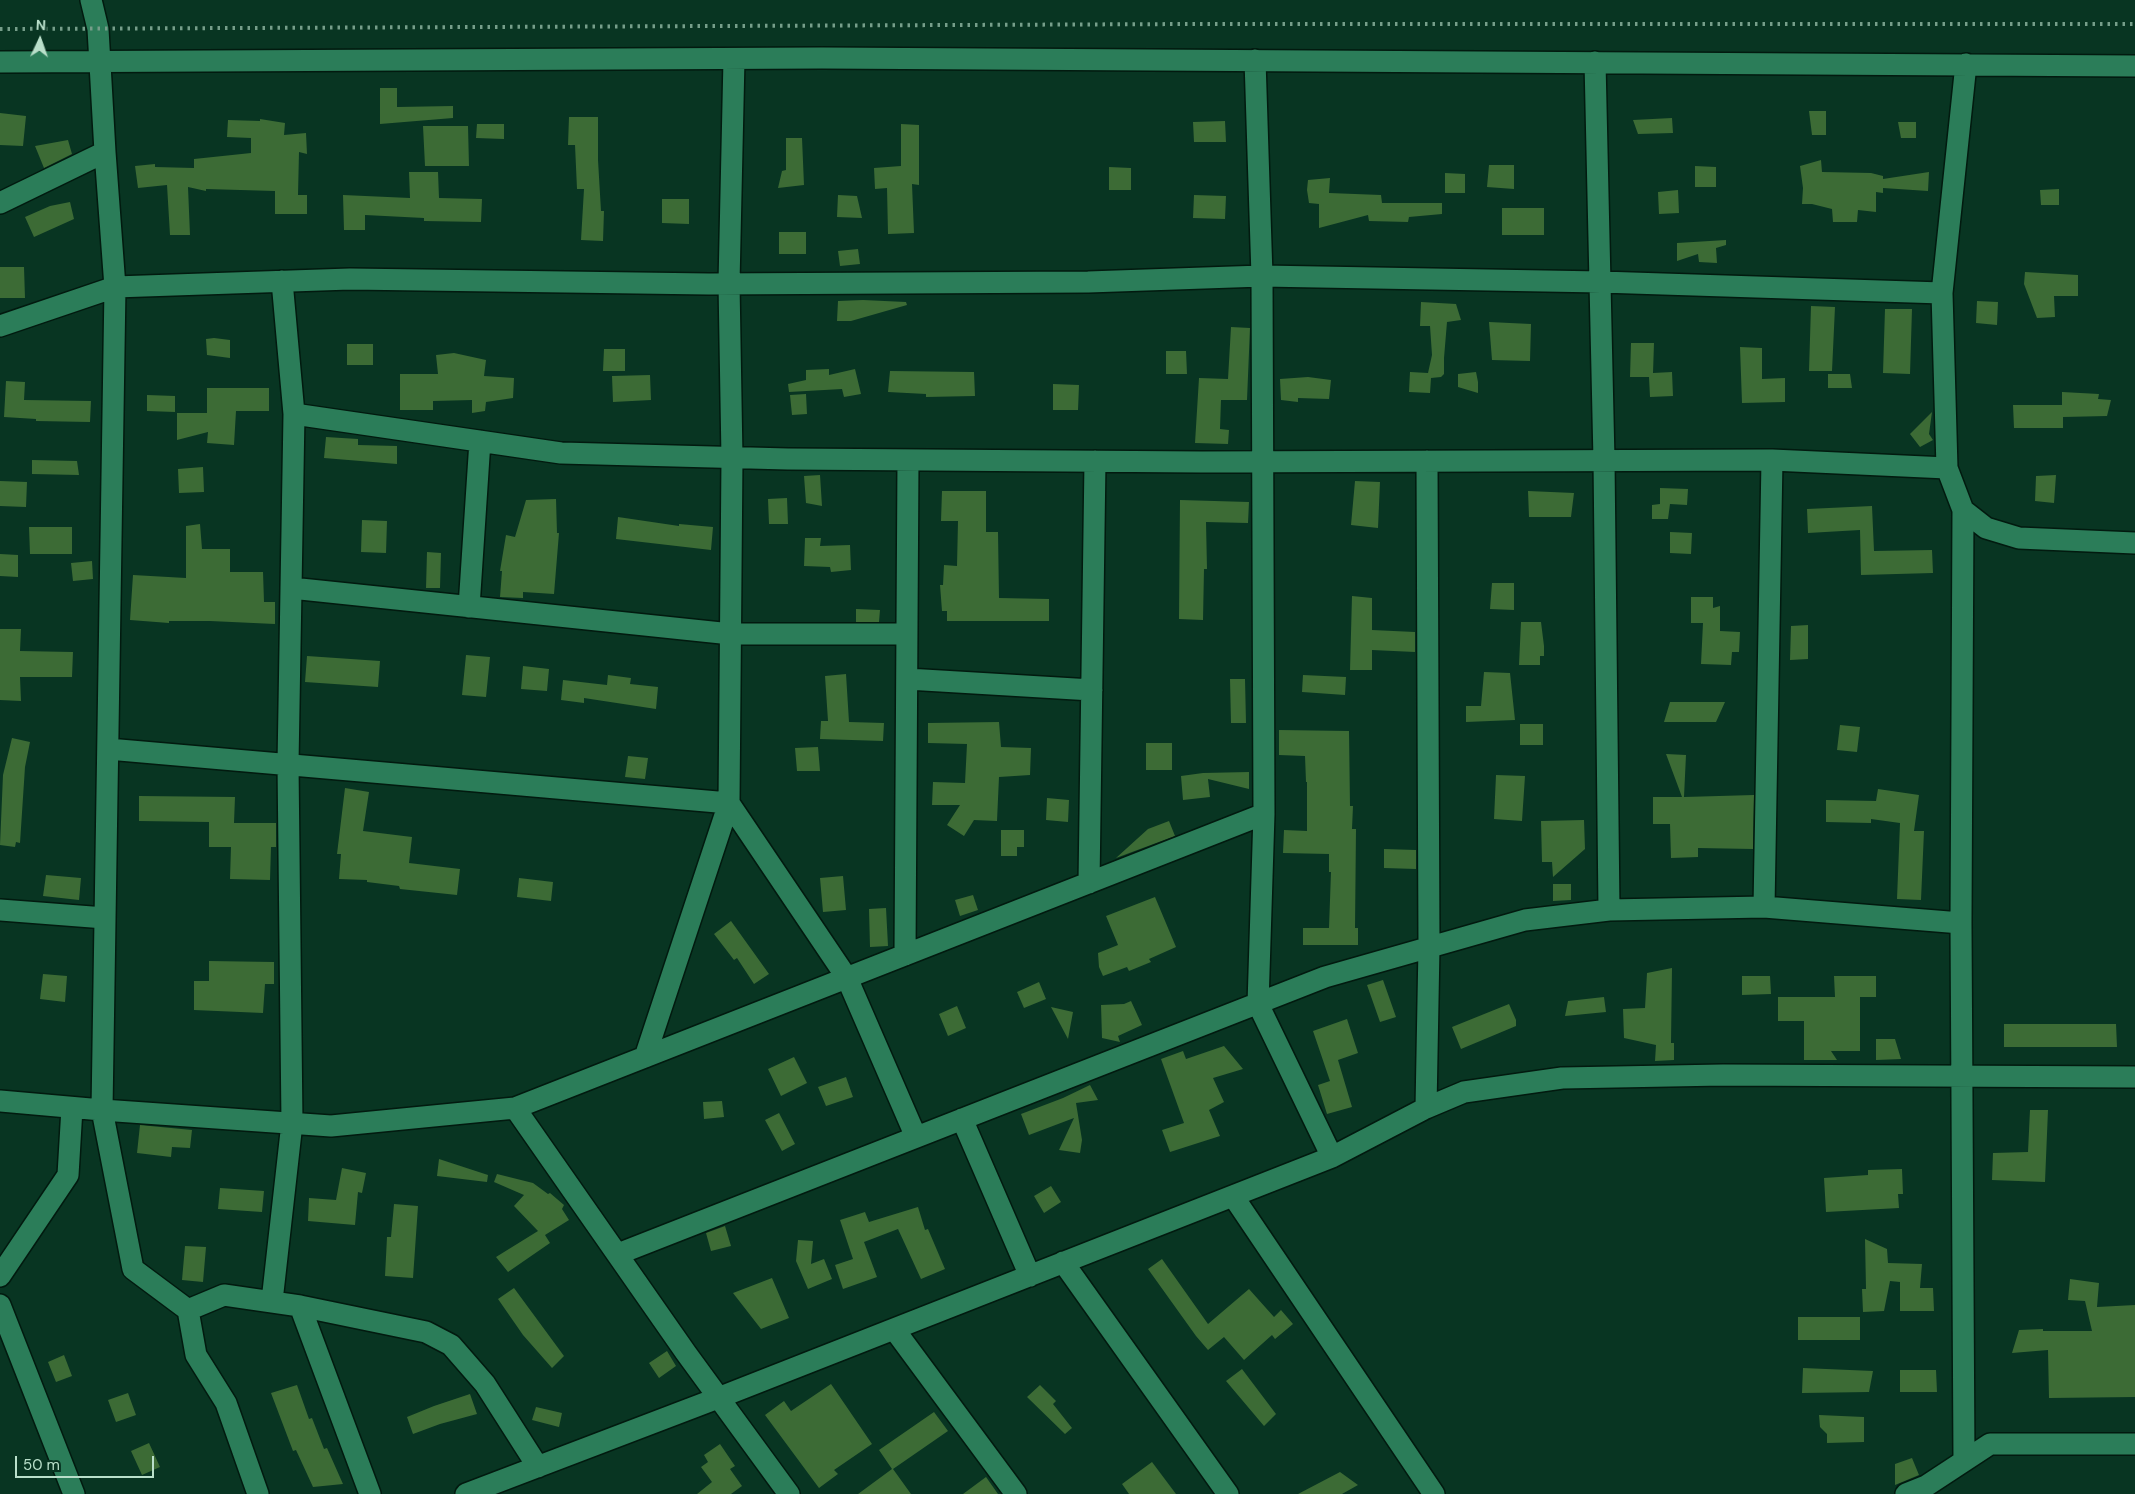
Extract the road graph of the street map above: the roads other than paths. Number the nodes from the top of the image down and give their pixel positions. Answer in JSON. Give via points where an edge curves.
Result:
{"nodes":[{"id":1,"x":91,"y":0,"type":"edge"},
{"id":2,"x":734,"y":59,"type":"junction"},
{"id":3,"x":1255,"y":60,"type":"junction"},
{"id":4,"x":0,"y":62,"type":"edge"},
{"id":5,"x":100,"y":62,"type":"junction"},
{"id":6,"x":1595,"y":62,"type":"junction"},
{"id":7,"x":1966,"y":64,"type":"junction"},
{"id":8,"x":2135,"y":66,"type":"edge"},
{"id":9,"x":105,"y":152,"type":"junction"},
{"id":10,"x":0,"y":203,"type":"edge"},
{"id":11,"x":1262,"y":276,"type":"junction"},
{"id":12,"x":282,"y":281,"type":"junction"},
{"id":13,"x":1601,"y":282,"type":"junction"},
{"id":14,"x":730,"y":283,"type":"junction"},
{"id":15,"x":115,"y":287,"type":"junction"},
{"id":16,"x":1942,"y":293,"type":"junction"},
{"id":17,"x":0,"y":326,"type":"edge"},
{"id":18,"x":294,"y":414,"type":"junction"},
{"id":19,"x":480,"y":441,"type":"junction"},
{"id":20,"x":732,"y":458,"type":"junction"},
{"id":21,"x":908,"y":460,"type":"junction"},
{"id":22,"x":1604,"y":460,"type":"junction"},
{"id":23,"x":1772,"y":460,"type":"junction"},
{"id":24,"x":1095,"y":461,"type":"junction"},
{"id":25,"x":1427,"y":461,"type":"junction"},
{"id":26,"x":1262,"y":462,"type":"junction"},
{"id":27,"x":1947,"y":468,"type":"junction"},
{"id":28,"x":1962,"y":510,"type":"junction"},
{"id":29,"x":2135,"y":543,"type":"edge"},
{"id":30,"x":291,"y":588,"type":"junction"},
{"id":31,"x":469,"y":607,"type":"junction"},
{"id":32,"x":731,"y":634,"type":"junction"},
{"id":33,"x":907,"y":634,"type":"junction"},
{"id":34,"x":906,"y":679,"type":"junction"},
{"id":35,"x":1092,"y":690,"type":"junction"},
{"id":36,"x":108,"y":749,"type":"junction"},
{"id":37,"x":288,"y":764,"type":"junction"},
{"id":38,"x":730,"y":803,"type":"junction"},
{"id":39,"x":1264,"y":814,"type":"junction"},
{"id":40,"x":1090,"y":883,"type":"junction"},
{"id":41,"x":1764,"y":907,"type":"junction"},
{"id":42,"x":0,"y":910,"type":"edge"},
{"id":43,"x":1609,"y":910,"type":"junction"},
{"id":44,"x":105,"y":918,"type":"junction"},
{"id":45,"x":1961,"y":923,"type":"junction"},
{"id":46,"x":1429,"y":947,"type":"junction"},
{"id":47,"x":905,"y":955,"type":"junction"},
{"id":48,"x":847,"y":978,"type":"junction"},
{"id":49,"x":1258,"y":1004,"type":"junction"},
{"id":50,"x":645,"y":1057,"type":"junction"},
{"id":51,"x":1962,"y":1077,"type":"junction"},
{"id":52,"x":2135,"y":1077,"type":"edge"},
{"id":53,"x":0,"y":1101,"type":"edge"},
{"id":54,"x":72,"y":1108,"type":"junction"},
{"id":55,"x":515,"y":1108,"type":"junction"},
{"id":56,"x":1426,"y":1108,"type":"junction"},
{"id":57,"x":102,"y":1110,"type":"junction"},
{"id":58,"x":962,"y":1119,"type":"junction"},
{"id":59,"x":292,"y":1123,"type":"junction"},
{"id":60,"x":916,"y":1137,"type":"junction"},
{"id":61,"x":1332,"y":1157,"type":"junction"},
{"id":62,"x":1233,"y":1196,"type":"junction"},
{"id":63,"x":618,"y":1254,"type":"junction"},
{"id":64,"x":1063,"y":1262,"type":"junction"},
{"id":65,"x":0,"y":1276,"type":"edge"},
{"id":66,"x":1030,"y":1276,"type":"junction"},
{"id":67,"x":272,"y":1301,"type":"junction"},
{"id":68,"x":0,"y":1305,"type":"edge"},
{"id":69,"x":300,"y":1306,"type":"junction"},
{"id":70,"x":188,"y":1310,"type":"junction"},
{"id":71,"x":894,"y":1329,"type":"junction"},
{"id":72,"x":718,"y":1398,"type":"junction"},
{"id":73,"x":2135,"y":1444,"type":"edge"},
{"id":74,"x":1964,"y":1461,"type":"junction"},
{"id":75,"x":538,"y":1467,"type":"junction"},
{"id":76,"x":1940,"y":1486,"type":"edge"},
{"id":77,"x":74,"y":1494,"type":"edge"},
{"id":78,"x":258,"y":1494,"type":"edge"},
{"id":79,"x":370,"y":1494,"type":"edge"},
{"id":80,"x":466,"y":1494,"type":"edge"},
{"id":81,"x":789,"y":1494,"type":"edge"},
{"id":82,"x":1016,"y":1494,"type":"edge"},
{"id":83,"x":1228,"y":1494,"type":"edge"},
{"id":84,"x":1434,"y":1494,"type":"edge"},
{"id":85,"x":1906,"y":1494,"type":"edge"}],
"edges":[{"from":1,"to":5,"type":"street","via":[[98,29]]},
{"from":2,"to":3,"type":"street"},
{"from":2,"to":5,"type":"street"},
{"from":2,"to":14,"type":"street"},
{"from":3,"to":6,"type":"street"},
{"from":3,"to":11,"type":"street"},
{"from":4,"to":5,"type":"street"},
{"from":5,"to":9,"type":"street"},
{"from":6,"to":7,"type":"street"},
{"from":6,"to":13,"type":"street"},
{"from":7,"to":8,"type":"street"},
{"from":7,"to":16,"type":"street"},
{"from":9,"to":10,"type":"street"},
{"from":9,"to":15,"type":"street"},
{"from":11,"to":13,"type":"street"},
{"from":11,"to":14,"type":"street","via":[[1088,282]]},
{"from":11,"to":26,"type":"street"},
{"from":12,"to":14,"type":"street","via":[[350,278]]},
{"from":12,"to":15,"type":"street"},
{"from":12,"to":18,"type":"street"},
{"from":13,"to":16,"type":"street"},
{"from":13,"to":22,"type":"street"},
{"from":14,"to":20,"type":"street"},
{"from":15,"to":17,"type":"street"},
{"from":15,"to":36,"type":"street"},
{"from":16,"to":27,"type":"street"},
{"from":18,"to":19,"type":"street"},
{"from":18,"to":30,"type":"street"},
{"from":19,"to":20,"type":"street","via":[[560,453]]},
{"from":19,"to":31,"type":"street"},
{"from":20,"to":21,"type":"street"},
{"from":20,"to":32,"type":"street"},
{"from":21,"to":24,"type":"street"},
{"from":21,"to":33,"type":"street"},
{"from":22,"to":23,"type":"street"},
{"from":22,"to":25,"type":"street"},
{"from":22,"to":43,"type":"street"},
{"from":23,"to":27,"type":"street"},
{"from":23,"to":41,"type":"street"},
{"from":24,"to":26,"type":"street"},
{"from":24,"to":35,"type":"street"},
{"from":25,"to":26,"type":"street"},
{"from":25,"to":46,"type":"street"},
{"from":26,"to":39,"type":"street"},
{"from":27,"to":28,"type":"street"},
{"from":28,"to":29,"type":"street","via":[[1986,528],[2019,538]]},
{"from":28,"to":45,"type":"street"},
{"from":30,"to":31,"type":"street"},
{"from":30,"to":37,"type":"street"},
{"from":31,"to":32,"type":"street"},
{"from":32,"to":33,"type":"street"},
{"from":32,"to":38,"type":"street"},
{"from":33,"to":34,"type":"street"},
{"from":34,"to":35,"type":"street"},
{"from":34,"to":47,"type":"street"},
{"from":35,"to":40,"type":"street"},
{"from":36,"to":37,"type":"street"},
{"from":36,"to":44,"type":"street"},
{"from":37,"to":38,"type":"street"},
{"from":37,"to":59,"type":"street"},
{"from":38,"to":48,"type":"street"},
{"from":38,"to":50,"type":"street"},
{"from":39,"to":40,"type":"street"},
{"from":39,"to":49,"type":"street"},
{"from":40,"to":47,"type":"street"},
{"from":41,"to":43,"type":"street"},
{"from":41,"to":45,"type":"street"},
{"from":42,"to":44,"type":"street"},
{"from":43,"to":46,"type":"street","via":[[1524,920]]},
{"from":44,"to":57,"type":"street"},
{"from":45,"to":51,"type":"street"},
{"from":46,"to":49,"type":"street","via":[[1325,977]]},
{"from":46,"to":56,"type":"street"},
{"from":47,"to":48,"type":"street"},
{"from":48,"to":50,"type":"street"},
{"from":48,"to":60,"type":"street"},
{"from":49,"to":58,"type":"street"},
{"from":49,"to":61,"type":"street"},
{"from":50,"to":55,"type":"street"},
{"from":51,"to":52,"type":"street"},
{"from":51,"to":56,"type":"street","via":[[1723,1075],[1562,1078],[1464,1092]]},
{"from":51,"to":74,"type":"street"},
{"from":53,"to":54,"type":"street"},
{"from":54,"to":57,"type":"street"},
{"from":54,"to":65,"type":"street","via":[[68,1175]]},
{"from":55,"to":59,"type":"street","via":[[331,1126]]},
{"from":55,"to":63,"type":"street"},
{"from":56,"to":61,"type":"street"},
{"from":57,"to":59,"type":"street"},
{"from":57,"to":70,"type":"street","via":[[133,1269]]},
{"from":58,"to":60,"type":"street"},
{"from":58,"to":66,"type":"street"},
{"from":59,"to":67,"type":"street"},
{"from":60,"to":63,"type":"street"},
{"from":61,"to":62,"type":"street"},
{"from":62,"to":64,"type":"street"},
{"from":62,"to":84,"type":"street"},
{"from":63,"to":72,"type":"street"},
{"from":64,"to":66,"type":"street"},
{"from":64,"to":83,"type":"street"},
{"from":66,"to":71,"type":"street"},
{"from":67,"to":69,"type":"street"},
{"from":67,"to":70,"type":"street","via":[[224,1294]]},
{"from":68,"to":77,"type":"street"},
{"from":69,"to":75,"type":"street","via":[[426,1332],[451,1345],[485,1384]]},
{"from":69,"to":79,"type":"street"},
{"from":70,"to":78,"type":"street","via":[[196,1355],[226,1403]]},
{"from":71,"to":72,"type":"street"},
{"from":71,"to":82,"type":"street"},
{"from":72,"to":75,"type":"street"},
{"from":72,"to":81,"type":"street"},
{"from":73,"to":74,"type":"street","via":[[1990,1444]]},
{"from":74,"to":76,"type":"street"},
{"from":75,"to":80,"type":"street"},
{"from":76,"to":85,"type":"street","via":[[1926,1486]]}]}
